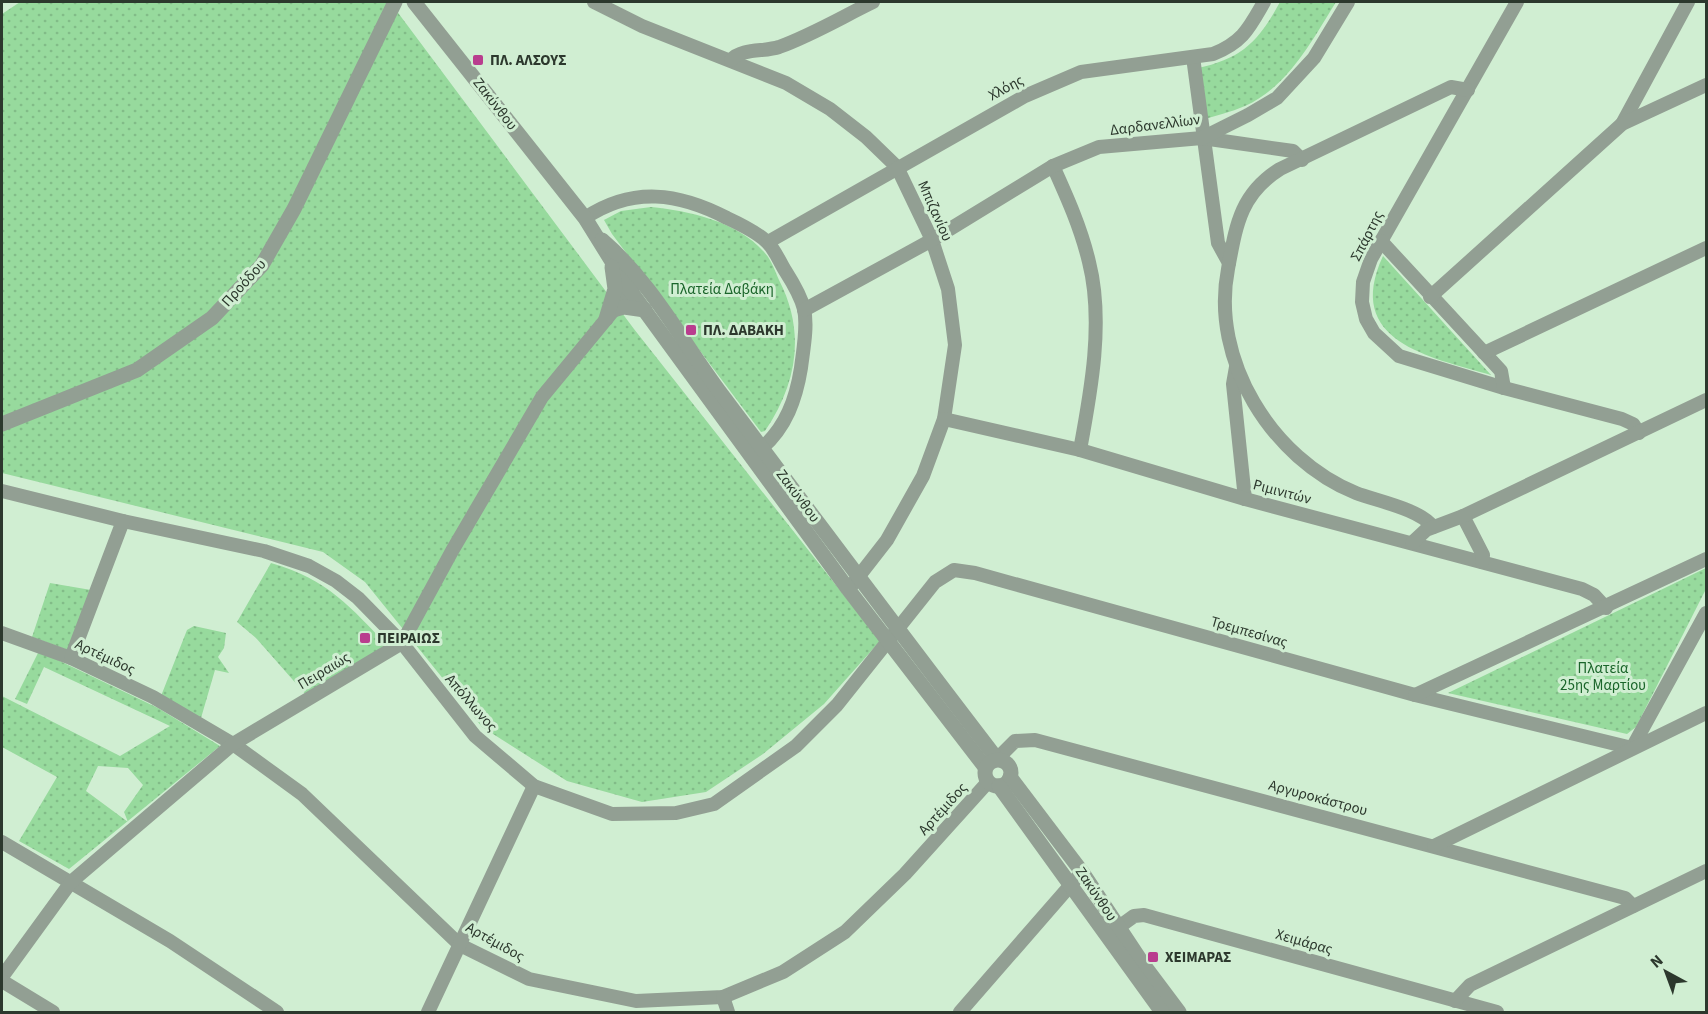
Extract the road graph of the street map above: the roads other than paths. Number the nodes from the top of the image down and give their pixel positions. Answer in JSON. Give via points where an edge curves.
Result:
{"nodes":[{"id":1,"x":395,"y":2,"type":"edge"},
{"id":2,"x":414,"y":2,"type":"edge"},
{"id":3,"x":594,"y":2,"type":"edge"},
{"id":4,"x":873,"y":2,"type":"edge"},
{"id":5,"x":1264,"y":2,"type":"edge"},
{"id":6,"x":1348,"y":2,"type":"edge"},
{"id":7,"x":1517,"y":2,"type":"edge"},
{"id":8,"x":1688,"y":2,"type":"edge"},
{"id":9,"x":1193,"y":57,"type":"junction"},
{"id":10,"x":731,"y":60,"type":"junction"},
{"id":11,"x":1707,"y":85,"type":"edge"},
{"id":12,"x":1468,"y":90,"type":"junction"},
{"id":13,"x":1622,"y":124,"type":"junction"},
{"id":14,"x":1202,"y":138,"type":"junction"},
{"id":15,"x":1302,"y":160,"type":"junction"},
{"id":16,"x":1053,"y":166,"type":"junction"},
{"id":17,"x":897,"y":167,"type":"junction"},
{"id":18,"x":585,"y":218,"type":"junction"},
{"id":19,"x":598,"y":236,"type":"junction"},
{"id":20,"x":932,"y":240,"type":"junction"},
{"id":21,"x":1381,"y":241,"type":"junction"},
{"id":22,"x":768,"y":242,"type":"junction"},
{"id":23,"x":1707,"y":248,"type":"edge"},
{"id":24,"x":1229,"y":262,"type":"junction"},
{"id":25,"x":611,"y":264,"type":"junction"},
{"id":26,"x":634,"y":284,"type":"junction"},
{"id":27,"x":1430,"y":297,"type":"junction"},
{"id":28,"x":645,"y":310,"type":"junction"},
{"id":29,"x":804,"y":310,"type":"junction"},
{"id":30,"x":610,"y":315,"type":"junction"},
{"id":31,"x":1484,"y":353,"type":"junction"},
{"id":32,"x":1236,"y":367,"type":"junction"},
{"id":33,"x":1504,"y":388,"type":"junction"},
{"id":34,"x":1707,"y":400,"type":"edge"},
{"id":35,"x":944,"y":419,"type":"junction"},
{"id":36,"x":2,"y":424,"type":"edge"},
{"id":37,"x":1639,"y":433,"type":"junction"},
{"id":38,"x":762,"y":448,"type":"junction"},
{"id":39,"x":1080,"y":450,"type":"junction"},
{"id":40,"x":2,"y":491,"type":"edge"},
{"id":41,"x":1245,"y":499,"type":"junction"},
{"id":42,"x":1463,"y":516,"type":"junction"},
{"id":43,"x":123,"y":521,"type":"junction"},
{"id":44,"x":1433,"y":527,"type":"junction"},
{"id":45,"x":1412,"y":543,"type":"junction"},
{"id":46,"x":1707,"y":559,"type":"edge"},
{"id":47,"x":1482,"y":562,"type":"junction"},
{"id":48,"x":853,"y":583,"type":"junction"},
{"id":49,"x":1606,"y":608,"type":"junction"},
{"id":50,"x":1707,"y":613,"type":"edge"},
{"id":51,"x":897,"y":628,"type":"junction"},
{"id":52,"x":2,"y":633,"type":"edge"},
{"id":53,"x":402,"y":643,"type":"junction"},
{"id":54,"x":889,"y":643,"type":"junction"},
{"id":55,"x":70,"y":657,"type":"junction"},
{"id":56,"x":1415,"y":695,"type":"junction"},
{"id":57,"x":1707,"y":713,"type":"edge"},
{"id":58,"x":233,"y":744,"type":"junction"},
{"id":59,"x":1632,"y":748,"type":"junction"},
{"id":60,"x":996,"y":774,"type":"junction"},
{"id":61,"x":534,"y":786,"type":"junction"},
{"id":62,"x":2,"y":842,"type":"edge"},
{"id":63,"x":1434,"y":846,"type":"junction"},
{"id":64,"x":1707,"y":871,"type":"edge"},
{"id":65,"x":1077,"y":878,"type":"junction"},
{"id":66,"x":71,"y":882,"type":"junction"},
{"id":67,"x":1633,"y":906,"type":"junction"},
{"id":68,"x":1113,"y":931,"type":"junction"},
{"id":69,"x":459,"y":945,"type":"junction"},
{"id":70,"x":2,"y":979,"type":"edge"},
{"id":71,"x":723,"y":997,"type":"junction"},
{"id":72,"x":1455,"y":1001,"type":"junction"},
{"id":73,"x":53,"y":1012,"type":"edge"},
{"id":74,"x":277,"y":1012,"type":"edge"},
{"id":75,"x":428,"y":1012,"type":"edge"},
{"id":76,"x":728,"y":1012,"type":"edge"},
{"id":77,"x":960,"y":1012,"type":"edge"},
{"id":78,"x":1162,"y":1012,"type":"edge"},
{"id":79,"x":1179,"y":1012,"type":"edge"},
{"id":80,"x":1497,"y":1012,"type":"edge"}],
"edges":[{"from":1,"to":36,"type":"street","name":"Προόδου","via":[[262,266],[212,318],[137,370]]},
{"from":2,"to":18,"type":"street","name":"Ζακύνθου"},
{"from":3,"to":10,"type":"street","name":"Μπιζανίου","via":[[642,26]]},
{"from":4,"to":10,"type":"street","via":[[799,39],[737,54]]},
{"from":5,"to":9,"type":"street","name":"Χλόης","via":[[1245,34],[1232,46]]},
{"from":6,"to":14,"type":"street","name":"Δαρδανελλίων","via":[[1314,58],[1277,98]]},
{"from":7,"to":12,"type":"street","name":"Σπάρτης"},
{"from":8,"to":13,"type":"street"},
{"from":9,"to":14,"type":"street"},
{"from":9,"to":17,"type":"street","name":"Χλόης","via":[[1081,72],[1025,96]]},
{"from":10,"to":17,"type":"street","name":"Μπιζανίου","via":[[786,83],[830,109]]},
{"from":11,"to":13,"type":"street"},
{"from":12,"to":15,"type":"street","via":[[1451,87]]},
{"from":12,"to":21,"type":"street","name":"Σπάρτης"},
{"from":13,"to":27,"type":"street"},
{"from":14,"to":15,"type":"street","via":[[1293,151]]},
{"from":14,"to":16,"type":"street","name":"Δαρδανελλίων","via":[[1099,147]]},
{"from":14,"to":24,"type":"street","via":[[1218,243]]},
{"from":15,"to":24,"type":"street","via":[[1280,169],[1255,190],[1235,226]]},
{"from":16,"to":20,"type":"street","name":"Δαρδανελλίων"},
{"from":16,"to":39,"type":"street","via":[[1090,264],[1095,368]]},
{"from":17,"to":20,"type":"street","name":"Μπιζανίου"},
{"from":17,"to":22,"type":"street","name":"Χλόης"},
{"from":18,"to":19,"type":"street","name":"Ζακύνθου"},
{"from":18,"to":22,"type":"street","via":[[599,208],[630,198],[666,196],[704,205]]},
{"from":19,"to":25,"type":"street","name":"Ζακύνθου"},
{"from":19,"to":26,"type":"street","name":"Ζακύνθου","via":[[622,257]]},
{"from":20,"to":29,"type":"street","name":"Δαρδανελλίων"},
{"from":20,"to":35,"type":"street","name":"Μπιζανίου","via":[[948,289],[955,345]]},
{"from":21,"to":27,"type":"street"},
{"from":21,"to":33,"type":"street","name":"Σπάρτης","via":[[1363,282],[1362,302],[1374,333],[1399,356]]},
{"from":22,"to":29,"type":"street"},
{"from":23,"to":31,"type":"street"},
{"from":24,"to":32,"type":"street","via":[[1226,311]]},
{"from":25,"to":26,"type":"street","name":"Ζακύνθου"},
{"from":25,"to":30,"type":"street","via":[[615,289]]},
{"from":26,"to":28,"type":"street","name":"Ζακύνθου"},
{"from":26,"to":30,"type":"street"},
{"from":26,"to":38,"type":"street","name":"Ζακύνθου"},
{"from":27,"to":31,"type":"street"},
{"from":28,"to":30,"type":"street","via":[[624,308]]},
{"from":28,"to":48,"type":"street","name":"Ζακύνθου"},
{"from":29,"to":38,"type":"street","via":[[796,398],[775,437]]},
{"from":30,"to":53,"type":"street","via":[[542,397]]},
{"from":31,"to":33,"type":"street","via":[[1501,371]]},
{"from":32,"to":41,"type":"street","via":[[1233,384]]},
{"from":32,"to":44,"type":"street","via":[[1273,430],[1305,463],[1353,492],[1424,517]]},
{"from":33,"to":37,"type":"street","name":"Σπάρτης","via":[[1622,419],[1633,424]]},
{"from":34,"to":37,"type":"street"},
{"from":35,"to":39,"type":"street","name":"Ριμινιτών"},
{"from":35,"to":48,"type":"street","name":"Μπιζανίου","via":[[923,476],[887,540]]},
{"from":37,"to":42,"type":"street"},
{"from":38,"to":48,"type":"street","name":"Ζακύνθου"},
{"from":39,"to":41,"type":"street","name":"Ριμινιτών"},
{"from":40,"to":43,"type":"street","name":"Απόλλωνος"},
{"from":41,"to":45,"type":"street","name":"Ριμινιτών"},
{"from":42,"to":44,"type":"street"},
{"from":42,"to":47,"type":"street","via":[[1483,555]]},
{"from":43,"to":53,"type":"street","name":"Απόλλωνος","via":[[264,551],[309,566],[357,598]]},
{"from":43,"to":55,"type":"street"},
{"from":44,"to":45,"type":"street"},
{"from":45,"to":47,"type":"street","name":"Ριμινιτών"},
{"from":46,"to":49,"type":"street"},
{"from":47,"to":49,"type":"street","name":"Ριμινιτών","via":[[1582,589]]},
{"from":48,"to":51,"type":"street","name":"Ζακύνθου"},
{"from":48,"to":54,"type":"street","name":"Ζακύνθου"},
{"from":49,"to":56,"type":"street"},
{"from":50,"to":59,"type":"street"},
{"from":51,"to":54,"type":"street","name":"Τρεμπεσίνας"},
{"from":51,"to":56,"type":"street","name":"Τρεμπεσίνας","via":[[935,582],[954,570]]},
{"from":51,"to":60,"type":"street","name":"Ζακύνθου"},
{"from":52,"to":55,"type":"street","name":"Αρτέμιδος"},
{"from":53,"to":58,"type":"street","name":"Πειραιώς"},
{"from":53,"to":61,"type":"street","name":"Απόλλωνος","via":[[476,736]]},
{"from":54,"to":60,"type":"street","name":"Ζακύνθου"},
{"from":54,"to":61,"type":"street","name":"Απόλλωνος","via":[[796,746],[714,804],[676,813],[612,814]]},
{"from":55,"to":58,"type":"street","name":"Αρτέμιδος"},
{"from":56,"to":59,"type":"street","name":"Τρεμπεσίνας"},
{"from":57,"to":59,"type":"street"},
{"from":58,"to":66,"type":"street","name":"Πειραιώς"},
{"from":58,"to":69,"type":"street","name":"Αρτέμιδος","via":[[302,794]]},
{"from":59,"to":63,"type":"street"},
{"from":60,"to":63,"type":"street","name":"Αργυροκάστρου","via":[[1016,741],[1035,740]]},
{"from":60,"to":65,"type":"street","name":"Ζακύνθου"},
{"from":60,"to":71,"type":"street","name":"Αρτέμιδος","via":[[905,874],[845,932],[783,972]]},
{"from":61,"to":69,"type":"street"},
{"from":62,"to":66,"type":"street"},
{"from":63,"to":67,"type":"street","name":"Αργυροκάστρου","via":[[1625,898]]},
{"from":64,"to":67,"type":"street"},
{"from":65,"to":68,"type":"street","name":"Ζακύνθου"},
{"from":65,"to":77,"type":"street"},
{"from":66,"to":70,"type":"street","name":"Πειραιώς"},
{"from":66,"to":74,"type":"street"},
{"from":67,"to":72,"type":"street","via":[[1470,985]]},
{"from":68,"to":72,"type":"street","name":"Χειμάρας","via":[[1134,916],[1144,915]]},
{"from":68,"to":78,"type":"street","name":"Ζακύνθου"},
{"from":68,"to":79,"type":"street","name":"Ζακύνθου"},
{"from":69,"to":71,"type":"street","name":"Αρτέμιδος","via":[[529,979],[636,1001]]},
{"from":69,"to":75,"type":"street"},
{"from":70,"to":73,"type":"street"},
{"from":71,"to":76,"type":"street"},
{"from":72,"to":80,"type":"street","name":"Χειμάρας"}]}
